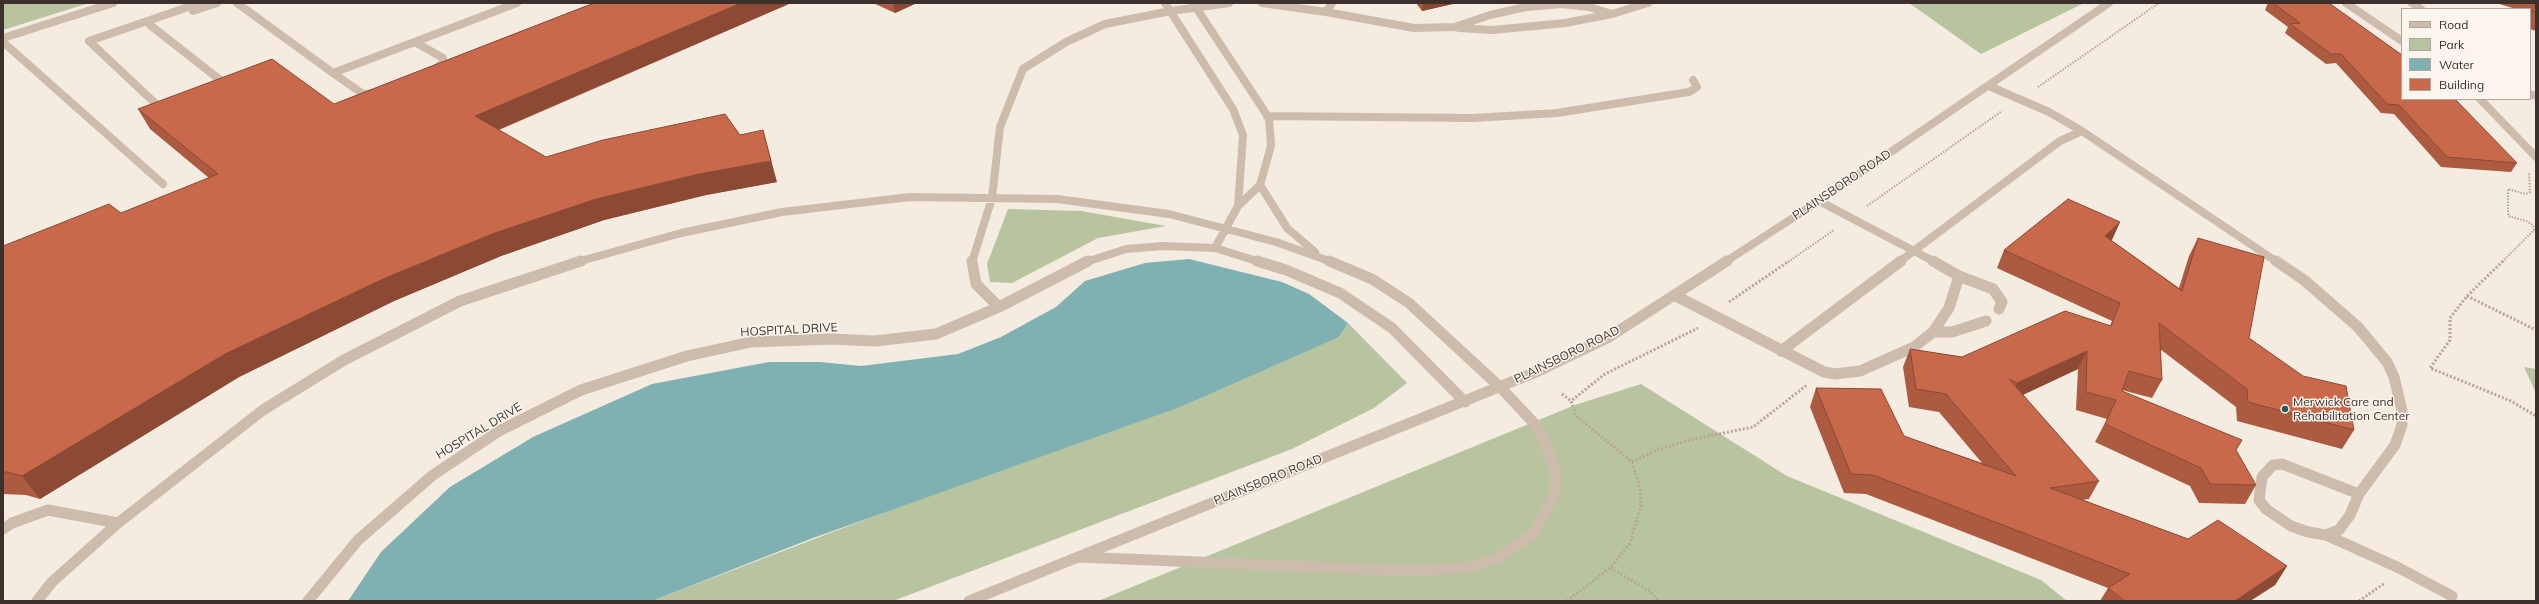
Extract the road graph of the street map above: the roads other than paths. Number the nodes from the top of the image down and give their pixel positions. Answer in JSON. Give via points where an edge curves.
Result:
{"nodes":[{"id":1,"x":113,"y":3,"type":"edge"},
{"id":2,"x":200,"y":3,"type":"edge"},
{"id":3,"x":217,"y":3,"type":"edge"},
{"id":4,"x":237,"y":3,"type":"edge"},
{"id":5,"x":517,"y":3,"type":"edge"},
{"id":6,"x":1166,"y":3,"type":"edge"},
{"id":7,"x":1229,"y":3,"type":"edge"},
{"id":8,"x":1262,"y":3,"type":"edge"},
{"id":9,"x":1332,"y":3,"type":"edge"},
{"id":10,"x":1648,"y":3,"type":"edge"},
{"id":11,"x":2109,"y":3,"type":"edge"},
{"id":12,"x":2346,"y":3,"type":"edge"},
{"id":13,"x":1195,"y":5,"type":"edge"},
{"id":14,"x":1171,"y":11,"type":"junction"},
{"id":15,"x":1326,"y":12,"type":"junction"},
{"id":16,"x":1612,"y":14,"type":"junction"},
{"id":17,"x":1455,"y":27,"type":"junction"},
{"id":18,"x":3,"y":38,"type":"edge"},
{"id":19,"x":2401,"y":40,"type":"edge"},
{"id":20,"x":3,"y":42,"type":"edge"},
{"id":21,"x":415,"y":42,"type":"junction"},
{"id":22,"x":333,"y":73,"type":"junction"},
{"id":23,"x":423,"y":74,"type":"edge"},
{"id":24,"x":1693,"y":80,"type":"dead end"},
{"id":25,"x":1989,"y":86,"type":"junction"},
{"id":26,"x":382,"y":91,"type":"edge"},
{"id":27,"x":218,"y":92,"type":"edge"},
{"id":28,"x":2481,"y":100,"type":"edge"},
{"id":29,"x":172,"y":108,"type":"edge"},
{"id":30,"x":1267,"y":116,"type":"junction"},
{"id":31,"x":2082,"y":131,"type":"junction"},
{"id":32,"x":2536,"y":157,"type":"edge"},
{"id":33,"x":163,"y":184,"type":"dead end"},
{"id":34,"x":1260,"y":185,"type":"junction"},
{"id":35,"x":992,"y":198,"type":"junction"},
{"id":36,"x":1819,"y":201,"type":"junction"},
{"id":37,"x":1238,"y":206,"type":"junction"},
{"id":38,"x":1226,"y":228,"type":"junction"},
{"id":39,"x":1215,"y":248,"type":"junction"},
{"id":40,"x":1914,"y":250,"type":"junction"},
{"id":41,"x":1320,"y":257,"type":"junction"},
{"id":42,"x":1959,"y":276,"type":"junction"},
{"id":43,"x":1676,"y":296,"type":"junction"},
{"id":44,"x":999,"y":307,"type":"junction"},
{"id":45,"x":1999,"y":309,"type":"dead end"},
{"id":46,"x":1986,"y":321,"type":"dead end"},
{"id":47,"x":1933,"y":332,"type":"junction"},
{"id":48,"x":1781,"y":351,"type":"junction"},
{"id":49,"x":1500,"y":387,"type":"junction"},
{"id":50,"x":1465,"y":402,"type":"junction"},
{"id":51,"x":2359,"y":494,"type":"junction"},
{"id":52,"x":118,"y":523,"type":"junction"},
{"id":53,"x":3,"y":529,"type":"edge"},
{"id":54,"x":2326,"y":536,"type":"junction"},
{"id":55,"x":1075,"y":557,"type":"junction"},
{"id":56,"x":2452,"y":596,"type":"dead end"},
{"id":57,"x":37,"y":601,"type":"edge"},
{"id":58,"x":308,"y":601,"type":"edge"},
{"id":59,"x":969,"y":601,"type":"edge"}],
"edges":[{"from":1,"to":18,"type":"street"},
{"from":2,"to":29,"type":"street","via":[[89,41],[157,105]]},
{"from":3,"to":27,"type":"street","via":[[150,25],[224,83],[224,90]]},
{"from":4,"to":22,"type":"street"},
{"from":5,"to":21,"type":"street"},
{"from":6,"to":14,"type":"street"},
{"from":7,"to":13,"type":"street"},
{"from":8,"to":15,"type":"street"},
{"from":9,"to":15,"type":"street"},
{"from":10,"to":16,"type":"street"},
{"from":11,"to":25,"type":"street","name":"PLAINSBORO ROAD"},
{"from":12,"to":19,"type":"street"},
{"from":13,"to":14,"type":"street"},
{"from":13,"to":30,"type":"street"},
{"from":14,"to":35,"type":"street","via":[[1105,24],[1066,42],[1023,69],[1000,127]]},
{"from":14,"to":37,"type":"street","via":[[1233,109],[1243,135]]},
{"from":15,"to":17,"type":"street","via":[[1414,28]]},
{"from":16,"to":17,"type":"street","via":[[1565,23],[1493,30]]},
{"from":16,"to":17,"type":"street","via":[[1589,7],[1526,7],[1490,15]]},
{"from":20,"to":33,"type":"street"},
{"from":21,"to":22,"type":"street"},
{"from":21,"to":23,"type":"street","via":[[443,58],[443,63],[437,69]]},
{"from":22,"to":26,"type":"street","via":[[363,94]]},
{"from":24,"to":30,"type":"street","via":[[1697,87],[1689,92],[1556,113],[1474,118]]},
{"from":25,"to":31,"type":"street","via":[[2049,112]]},
{"from":25,"to":36,"type":"street","name":"PLAINSBORO ROAD"},
{"from":28,"to":32,"type":"street"},
{"from":30,"to":34,"type":"street","via":[[1271,146]]},
{"from":31,"to":40,"type":"street","via":[[2060,141]]},
{"from":31,"to":51,"type":"street","via":[[2317,290],[2358,327],[2387,362],[2399,392],[2402,425],[2396,445]]},
{"from":34,"to":37,"type":"street"},
{"from":34,"to":41,"type":"street","via":[[1287,228]]},
{"from":35,"to":38,"type":"street","via":[[1057,199],[1169,214]]},
{"from":35,"to":44,"type":"street","via":[[971,264],[976,284]]},
{"from":35,"to":52,"type":"street","via":[[910,197],[782,212],[674,235],[577,262],[460,301],[344,360],[263,410]]},
{"from":36,"to":40,"type":"street"},
{"from":36,"to":43,"type":"street","name":"PLAINSBORO ROAD"},
{"from":37,"to":38,"type":"street"},
{"from":38,"to":39,"type":"street"},
{"from":38,"to":41,"type":"street"},
{"from":39,"to":44,"type":"street","name":"HOSPITAL DRIVE","via":[[1163,246],[1126,249],[1088,261]]},
{"from":39,"to":50,"type":"street","name":"HOSPITAL DRIVE","via":[[1286,270],[1340,293],[1392,328]]},
{"from":40,"to":42,"type":"street"},
{"from":40,"to":48,"type":"street"},
{"from":41,"to":49,"type":"street","via":[[1372,279],[1409,303]]},
{"from":42,"to":45,"type":"street","via":[[1993,289],[2002,302]]},
{"from":42,"to":47,"type":"street","via":[[1949,308]]},
{"from":43,"to":48,"type":"street"},
{"from":43,"to":49,"type":"street","name":"PLAINSBORO ROAD","via":[[1609,337]]},
{"from":44,"to":58,"type":"street","name":"HOSPITAL DRIVE","via":[[936,334],[875,341],[832,339],[751,342],[687,356],[581,390],[500,431],[433,474],[358,540]]},
{"from":46,"to":47,"type":"street","via":[[1952,332]]},
{"from":47,"to":48,"type":"street","via":[[1914,347],[1879,364],[1845,373],[1824,372]]},
{"from":49,"to":50,"type":"street","name":"PLAINSBORO ROAD"},
{"from":49,"to":55,"type":"street","via":[[1533,422],[1544,438],[1556,473],[1555,494],[1534,533],[1497,559],[1470,567],[1412,571]]},
{"from":50,"to":55,"type":"street","name":"PLAINSBORO ROAD"},
{"from":51,"to":54,"type":"street","via":[[2340,530]]},
{"from":51,"to":54,"type":"street","via":[[2282,464],[2266,470],[2259,488],[2259,500],[2266,509],[2291,526]]},
{"from":52,"to":53,"type":"street","via":[[48,510],[12,523]]},
{"from":52,"to":57,"type":"street","via":[[52,582]]},
{"from":54,"to":56,"type":"street","via":[[2397,567]]},
{"from":55,"to":59,"type":"street","name":"PLAINSBORO ROAD"}]}
